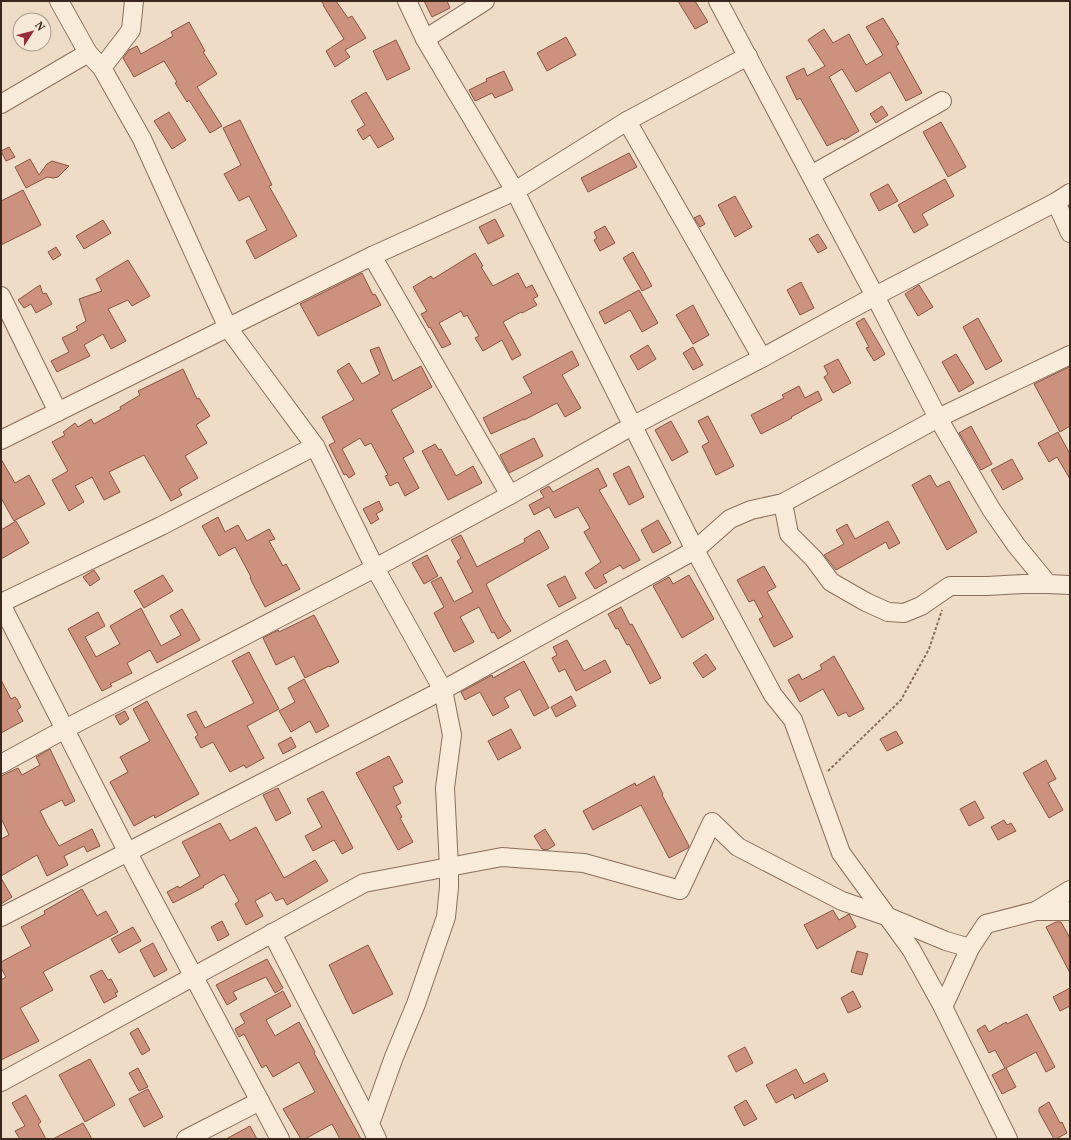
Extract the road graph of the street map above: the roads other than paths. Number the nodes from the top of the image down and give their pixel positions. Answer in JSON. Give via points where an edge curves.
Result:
{"nodes":[{"id":1,"x":59,"y":1,"type":"edge"},
{"id":2,"x":134,"y":1,"type":"edge"},
{"id":3,"x":406,"y":1,"type":"edge"},
{"id":4,"x":485,"y":1,"type":"edge"},
{"id":5,"x":718,"y":1,"type":"edge"},
{"id":6,"x":425,"y":39,"type":"junction"},
{"id":7,"x":88,"y":53,"type":"junction"},
{"id":8,"x":748,"y":56,"type":"junction"},
{"id":9,"x":102,"y":68,"type":"junction"},
{"id":10,"x":942,"y":102,"type":"dead end"},
{"id":11,"x":1,"y":104,"type":"edge"},
{"id":12,"x":627,"y":121,"type":"junction"},
{"id":13,"x":811,"y":175,"type":"junction"},
{"id":14,"x":515,"y":192,"type":"junction"},
{"id":15,"x":1063,"y":198,"type":"edge"},
{"id":16,"x":1070,"y":233,"type":"edge"},
{"id":17,"x":372,"y":256,"type":"junction"},
{"id":18,"x":1,"y":296,"type":"edge"},
{"id":19,"x":875,"y":296,"type":"junction"},
{"id":20,"x":228,"y":328,"type":"junction"},
{"id":21,"x":1070,"y":355,"type":"edge"},
{"id":22,"x":762,"y":358,"type":"junction"},
{"id":23,"x":58,"y":412,"type":"junction"},
{"id":24,"x":938,"y":418,"type":"junction"},
{"id":25,"x":632,"y":426,"type":"junction"},
{"id":26,"x":1,"y":440,"type":"edge"},
{"id":27,"x":315,"y":446,"type":"junction"},
{"id":28,"x":510,"y":495,"type":"junction"},
{"id":29,"x":783,"y":503,"type":"junction"},
{"id":30,"x":695,"y":550,"type":"junction"},
{"id":31,"x":375,"y":568,"type":"junction"},
{"id":32,"x":1048,"y":584,"type":"junction"},
{"id":33,"x":1070,"y":585,"type":"edge"},
{"id":34,"x":1,"y":604,"type":"edge"},
{"id":35,"x":443,"y":690,"type":"junction"},
{"id":36,"x":65,"y":729,"type":"junction"},
{"id":37,"x":1,"y":764,"type":"edge"},
{"id":38,"x":127,"y":851,"type":"junction"},
{"id":39,"x":449,"y":866,"type":"junction"},
{"id":40,"x":1070,"y":890,"type":"edge"},
{"id":41,"x":1036,"y":911,"type":"junction"},
{"id":42,"x":1070,"y":911,"type":"edge"},
{"id":43,"x":886,"y":916,"type":"junction"},
{"id":44,"x":1,"y":918,"type":"edge"},
{"id":45,"x":272,"y":933,"type":"junction"},
{"id":46,"x":970,"y":948,"type":"junction"},
{"id":47,"x":193,"y":977,"type":"junction"},
{"id":48,"x":943,"y":1007,"type":"junction"},
{"id":49,"x":1,"y":1082,"type":"edge"},
{"id":50,"x":260,"y":1101,"type":"junction"},
{"id":51,"x":374,"y":1131,"type":"edge"},
{"id":52,"x":186,"y":1139,"type":"edge"},
{"id":53,"x":280,"y":1139,"type":"edge"},
{"id":54,"x":1008,"y":1139,"type":"edge"}],
"edges":[{"from":1,"to":7,"type":"street"},
{"from":2,"to":9,"type":"street","via":[[131,30]]},
{"from":3,"to":6,"type":"street"},
{"from":4,"to":6,"type":"street"},
{"from":5,"to":8,"type":"street"},
{"from":6,"to":14,"type":"street"},
{"from":7,"to":9,"type":"street"},
{"from":7,"to":11,"type":"street"},
{"from":8,"to":12,"type":"street"},
{"from":8,"to":13,"type":"street"},
{"from":9,"to":20,"type":"street","via":[[142,139]]},
{"from":10,"to":13,"type":"street"},
{"from":12,"to":14,"type":"street"},
{"from":12,"to":22,"type":"street"},
{"from":13,"to":19,"type":"street"},
{"from":14,"to":17,"type":"street"},
{"from":14,"to":25,"type":"street"},
{"from":15,"to":16,"type":"street"},
{"from":15,"to":19,"type":"street"},
{"from":17,"to":20,"type":"street"},
{"from":17,"to":28,"type":"street"},
{"from":18,"to":23,"type":"street"},
{"from":19,"to":22,"type":"street"},
{"from":19,"to":24,"type":"street"},
{"from":20,"to":23,"type":"street"},
{"from":20,"to":27,"type":"street"},
{"from":21,"to":24,"type":"street"},
{"from":22,"to":25,"type":"street"},
{"from":23,"to":26,"type":"street"},
{"from":24,"to":29,"type":"street"},
{"from":24,"to":32,"type":"street","via":[[991,509]]},
{"from":25,"to":28,"type":"street"},
{"from":25,"to":30,"type":"street"},
{"from":27,"to":31,"type":"street"},
{"from":27,"to":34,"type":"street","via":[[161,526]]},
{"from":28,"to":31,"type":"street"},
{"from":29,"to":30,"type":"street","via":[[751,510],[730,519]]},
{"from":29,"to":32,"type":"street","via":[[789,534],[814,559],[831,582],[888,612],[904,613],[921,606],[950,586]]},
{"from":30,"to":35,"type":"street"},
{"from":30,"to":43,"type":"street","via":[[773,695],[793,720],[841,853]]},
{"from":31,"to":35,"type":"street"},
{"from":31,"to":36,"type":"street"},
{"from":32,"to":33,"type":"street"},
{"from":34,"to":36,"type":"street"},
{"from":35,"to":38,"type":"street"},
{"from":35,"to":39,"type":"street","via":[[452,735],[445,788]]},
{"from":36,"to":37,"type":"street"},
{"from":36,"to":38,"type":"street"},
{"from":38,"to":44,"type":"street"},
{"from":38,"to":47,"type":"street"},
{"from":39,"to":43,"type":"street","via":[[502,857],[578,862],[680,890],[712,822],[738,847],[842,902]]},
{"from":39,"to":45,"type":"street","via":[[364,883]]},
{"from":39,"to":51,"type":"street","via":[[446,916],[416,1004],[394,1057]]},
{"from":40,"to":41,"type":"street"},
{"from":41,"to":42,"type":"street"},
{"from":41,"to":46,"type":"street","via":[[986,924]]},
{"from":43,"to":46,"type":"street","via":[[946,941]]},
{"from":43,"to":48,"type":"street","via":[[911,949]]},
{"from":45,"to":47,"type":"street"},
{"from":45,"to":51,"type":"street"},
{"from":46,"to":48,"type":"street"},
{"from":47,"to":49,"type":"street"},
{"from":47,"to":50,"type":"street"},
{"from":48,"to":54,"type":"street"},
{"from":50,"to":52,"type":"street"},
{"from":50,"to":53,"type":"street"}]}
